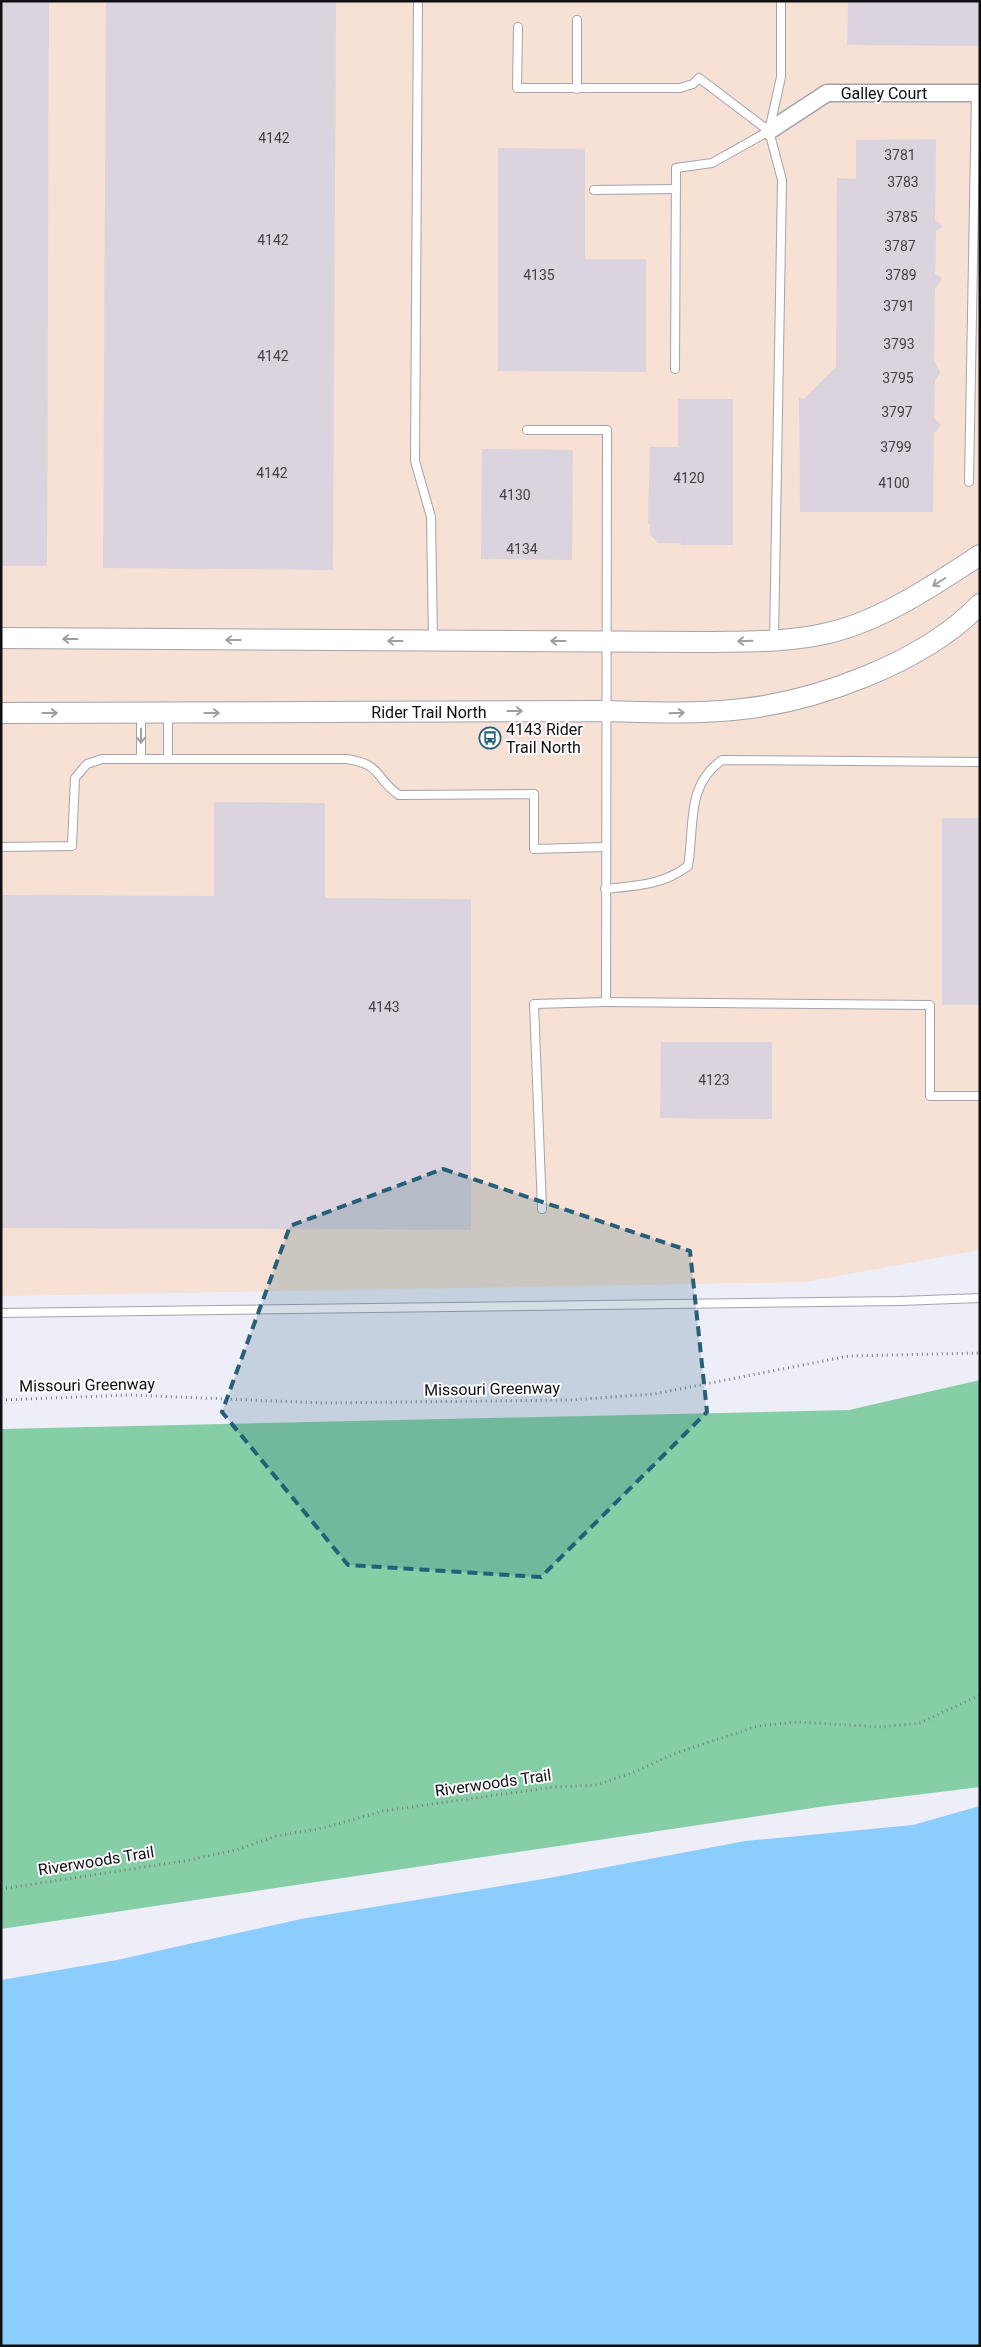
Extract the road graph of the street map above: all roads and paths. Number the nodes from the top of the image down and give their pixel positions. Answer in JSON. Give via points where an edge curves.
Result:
{"nodes":[{"id":1,"x":418,"y":1,"type":"edge"},
{"id":2,"x":781,"y":1,"type":"edge"},
{"id":3,"x":577,"y":20,"type":"dead end"},
{"id":4,"x":518,"y":28,"type":"dead end"},
{"id":5,"x":577,"y":88,"type":"junction"},
{"id":6,"x":978,"y":93,"type":"edge"},
{"id":7,"x":769,"y":131,"type":"junction"},
{"id":8,"x":676,"y":189,"type":"junction"},
{"id":9,"x":594,"y":190,"type":"dead end"},
{"id":10,"x":675,"y":369,"type":"dead end"},
{"id":11,"x":526,"y":430,"type":"dead end"},
{"id":12,"x":969,"y":482,"type":"dead end"},
{"id":13,"x":980,"y":555,"type":"edge"},
{"id":14,"x":980,"y":604,"type":"edge"},
{"id":15,"x":1,"y":638,"type":"edge"},
{"id":16,"x":774,"y":640,"type":"junction"},
{"id":17,"x":433,"y":641,"type":"junction"},
{"id":18,"x":606,"y":642,"type":"junction"},
{"id":19,"x":605,"y":711,"type":"junction"},
{"id":20,"x":1,"y":713,"type":"edge"},
{"id":21,"x":141,"y":714,"type":"junction"},
{"id":22,"x":168,"y":714,"type":"junction"},
{"id":23,"x":141,"y":759,"type":"junction"},
{"id":24,"x":168,"y":759,"type":"junction"},
{"id":25,"x":978,"y":762,"type":"dead end"},
{"id":26,"x":1,"y":847,"type":"edge"},
{"id":27,"x":605,"y":847,"type":"junction"},
{"id":28,"x":606,"y":889,"type":"junction"},
{"id":29,"x":606,"y":1002,"type":"junction"},
{"id":30,"x":980,"y":1096,"type":"edge"},
{"id":31,"x":542,"y":1209,"type":"dead end"},
{"id":32,"x":980,"y":1298,"type":"edge"},
{"id":33,"x":1,"y":1313,"type":"edge"},
{"id":34,"x":980,"y":1353,"type":"edge"},
{"id":35,"x":1,"y":1400,"type":"edge"},
{"id":36,"x":980,"y":1695,"type":"edge"},
{"id":37,"x":1,"y":1888,"type":"edge"}],
"edges":[{"from":1,"to":17,"type":"lane","via":[[415,461],[430,517]]},
{"from":2,"to":7,"type":"lane","via":[[781,77]]},
{"from":3,"to":5,"type":"lane"},
{"from":4,"to":5,"type":"lane","via":[[517,88]]},
{"from":5,"to":7,"type":"lane","via":[[680,88],[693,84],[698,78]]},
{"from":6,"to":7,"type":"street","name":"Galley Court","via":[[827,93]]},
{"from":6,"to":12,"type":"lane"},
{"from":7,"to":8,"type":"lane","via":[[712,163],[676,168]]},
{"from":7,"to":16,"type":"lane","via":[[782,180]]},
{"from":8,"to":9,"type":"lane"},
{"from":8,"to":10,"type":"lane"},
{"from":11,"to":18,"type":"lane","via":[[607,430]]},
{"from":13,"to":16,"type":"street","one_way":true,"via":[[936,584],[880,614],[828,633]]},
{"from":19,"to":14,"type":"street","name":"Rider Trail North","one_way":true,"via":[[670,713],[734,710],[791,701],[883,670],[931,643]]},
{"from":17,"to":15,"type":"street","one_way":true},
{"from":16,"to":18,"type":"street","one_way":true},
{"from":18,"to":17,"type":"street","one_way":true},
{"from":18,"to":19,"type":"lane"},
{"from":22,"to":19,"type":"street","name":"Rider Trail North","one_way":true},
{"from":19,"to":27,"type":"lane"},
{"from":20,"to":21,"type":"street","name":"Rider Trail North","one_way":true},
{"from":21,"to":22,"type":"street","name":"Rider Trail North"},
{"from":21,"to":23,"type":"lane","one_way":true},
{"from":22,"to":24,"type":"lane"},
{"from":23,"to":24,"type":"lane"},
{"from":23,"to":26,"type":"lane","via":[[102,759],[87,764],[75,778],[72,846]]},
{"from":24,"to":27,"type":"lane","via":[[347,759],[371,766],[399,795],[534,794],[534,849]]},
{"from":25,"to":28,"type":"lane","via":[[722,760],[704,777],[697,793],[691,820],[692,844],[688,866],[674,878],[645,886]]},
{"from":27,"to":28,"type":"lane"},
{"from":28,"to":29,"type":"lane"},
{"from":29,"to":30,"type":"lane","via":[[930,1005],[930,1096]]},
{"from":29,"to":31,"type":"lane","via":[[534,1004]]},
{"from":32,"to":33,"type":"lane"},
{"from":34,"to":35,"type":"path","name":"Missouri Greenway","via":[[849,1356],[654,1394],[570,1400],[323,1403],[130,1394]]},
{"from":36,"to":37,"type":"path","name":"Riverwoods Trail","via":[[920,1723],[882,1726],[797,1722],[758,1726],[676,1753],[598,1785],[553,1787],[383,1811],[184,1861]]}]}
